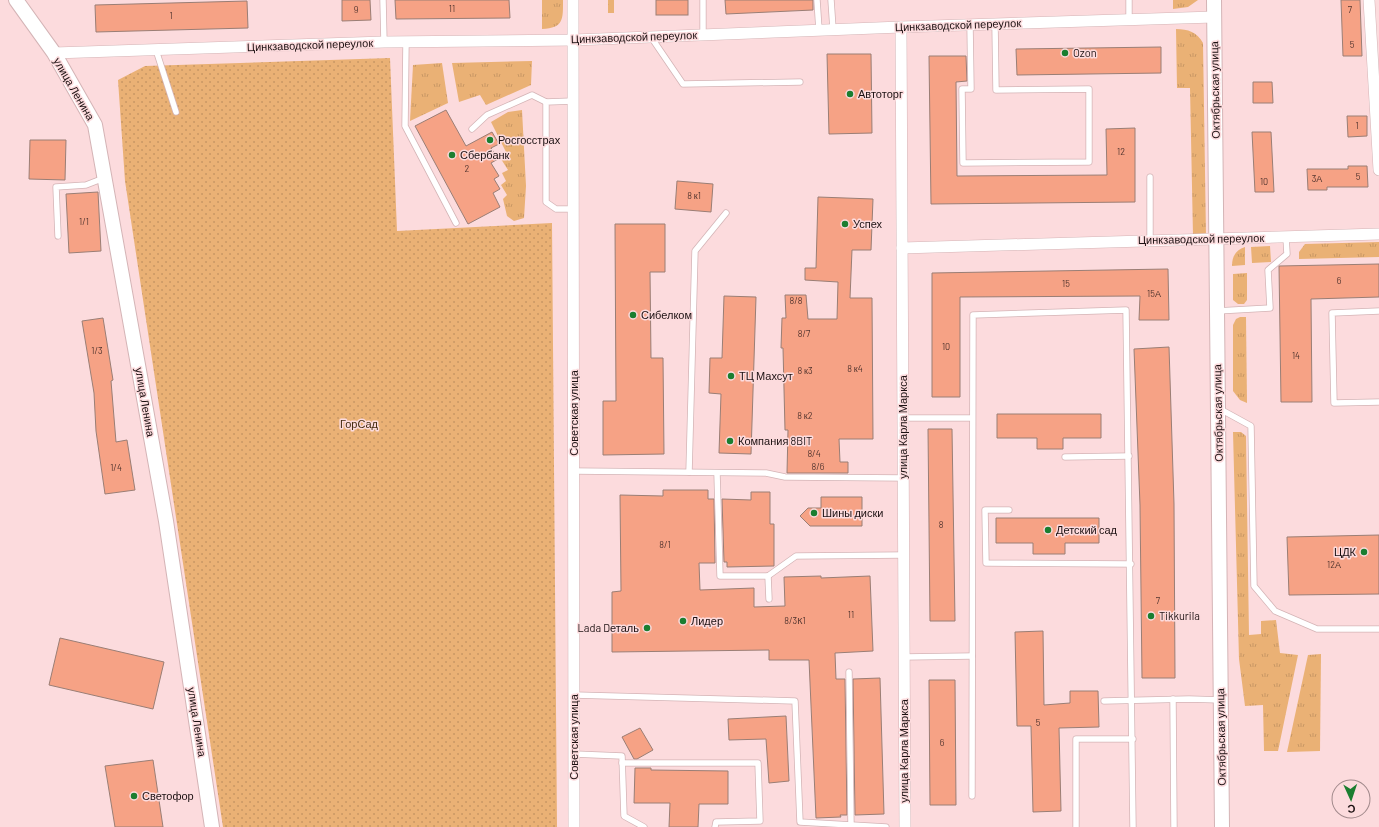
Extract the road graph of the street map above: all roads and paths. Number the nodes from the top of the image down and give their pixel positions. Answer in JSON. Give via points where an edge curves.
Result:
{"nodes":[{"id":1,"x":16,"y":0,"type":"edge"},
{"id":2,"x":383,"y":0,"type":"edge"},
{"id":3,"x":573,"y":0,"type":"edge"},
{"id":4,"x":702,"y":0,"type":"edge"},
{"id":5,"x":818,"y":0,"type":"edge"},
{"id":6,"x":831,"y":0,"type":"edge"},
{"id":7,"x":1129,"y":0,"type":"edge"},
{"id":8,"x":1214,"y":0,"type":"edge"},
{"id":9,"x":1369,"y":0,"type":"edge"},
{"id":10,"x":1214,"y":17,"type":"junction"},
{"id":11,"x":1129,"y":20,"type":"junction"},
{"id":12,"x":970,"y":24,"type":"junction"},
{"id":13,"x":995,"y":24,"type":"junction"},
{"id":14,"x":900,"y":27,"type":"junction"},
{"id":15,"x":833,"y":29,"type":"junction"},
{"id":16,"x":819,"y":30,"type":"junction"},
{"id":17,"x":703,"y":35,"type":"junction"},
{"id":18,"x":651,"y":37,"type":"junction"},
{"id":19,"x":574,"y":40,"type":"junction"},
{"id":20,"x":384,"y":42,"type":"junction"},
{"id":21,"x":406,"y":42,"type":"junction"},
{"id":22,"x":156,"y":50,"type":"junction"},
{"id":23,"x":54,"y":53,"type":"junction"},
{"id":24,"x":800,"y":82,"type":"dead end"},
{"id":25,"x":573,"y":101,"type":"junction"},
{"id":26,"x":546,"y":102,"type":"junction"},
{"id":27,"x":176,"y":112,"type":"dead end"},
{"id":28,"x":472,"y":129,"type":"dead end"},
{"id":29,"x":1379,"y":170,"type":"edge"},
{"id":30,"x":1150,"y":177,"type":"dead end"},
{"id":31,"x":105,"y":178,"type":"junction"},
{"id":32,"x":573,"y":209,"type":"junction"},
{"id":33,"x":726,"y":213,"type":"dead end"},
{"id":34,"x":456,"y":223,"type":"dead end"},
{"id":35,"x":1379,"y":234,"type":"edge"},
{"id":36,"x":58,"y":236,"type":"dead end"},
{"id":37,"x":1286,"y":237,"type":"junction"},
{"id":38,"x":1216,"y":239,"type":"junction"},
{"id":39,"x":1150,"y":240,"type":"junction"},
{"id":40,"x":902,"y":248,"type":"junction"},
{"id":41,"x":1217,"y":311,"type":"junction"},
{"id":42,"x":1379,"y":311,"type":"edge"},
{"id":43,"x":1379,"y":402,"type":"edge"},
{"id":44,"x":1218,"y":408,"type":"junction"},
{"id":45,"x":903,"y":418,"type":"junction"},
{"id":46,"x":972,"y":418,"type":"junction"},
{"id":47,"x":1129,"y":456,"type":"junction"},
{"id":48,"x":1065,"y":457,"type":"dead end"},
{"id":49,"x":574,"y":471,"type":"junction"},
{"id":50,"x":689,"y":472,"type":"junction"},
{"id":51,"x":717,"y":472,"type":"junction"},
{"id":52,"x":903,"y":478,"type":"junction"},
{"id":53,"x":1009,"y":510,"type":"dead end"},
{"id":54,"x":904,"y":555,"type":"junction"},
{"id":55,"x":1131,"y":564,"type":"junction"},
{"id":56,"x":768,"y":576,"type":"junction"},
{"id":57,"x":769,"y":599,"type":"dead end"},
{"id":58,"x":1379,"y":629,"type":"edge"},
{"id":59,"x":972,"y":656,"type":"junction"},
{"id":60,"x":904,"y":657,"type":"junction"},
{"id":61,"x":849,"y":672,"type":"dead end"},
{"id":62,"x":574,"y":695,"type":"junction"},
{"id":63,"x":1172,"y":699,"type":"junction"},
{"id":64,"x":1133,"y":700,"type":"junction"},
{"id":65,"x":1221,"y":700,"type":"junction"},
{"id":66,"x":1104,"y":701,"type":"dead end"},
{"id":67,"x":1133,"y":739,"type":"junction"},
{"id":68,"x":574,"y":754,"type":"junction"},
{"id":69,"x":622,"y":763,"type":"junction"},
{"id":70,"x":972,"y":796,"type":"dead end"},
{"id":71,"x":851,"y":825,"type":"junction"},
{"id":72,"x":212,"y":827,"type":"edge"},
{"id":73,"x":574,"y":827,"type":"edge"},
{"id":74,"x":644,"y":827,"type":"edge"},
{"id":75,"x":715,"y":827,"type":"edge"},
{"id":76,"x":886,"y":827,"type":"edge"},
{"id":77,"x":905,"y":827,"type":"edge"},
{"id":78,"x":1076,"y":827,"type":"edge"},
{"id":79,"x":1133,"y":827,"type":"edge"},
{"id":80,"x":1174,"y":827,"type":"edge"},
{"id":81,"x":1222,"y":827,"type":"edge"}],
"edges":[{"from":1,"to":23,"type":"street","name":"улица Ленина"},
{"from":2,"to":20,"type":"lane"},
{"from":3,"to":19,"type":"street","name":"Советская улица"},
{"from":4,"to":17,"type":"lane"},
{"from":5,"to":16,"type":"lane"},
{"from":6,"to":15,"type":"lane"},
{"from":7,"to":11,"type":"lane"},
{"from":8,"to":10,"type":"street","name":"Октябрьская улица"},
{"from":9,"to":29,"type":"street"},
{"from":10,"to":11,"type":"street","name":"Цинкзаводской переулок"},
{"from":10,"to":38,"type":"street","name":"Октябрьская улица"},
{"from":11,"to":13,"type":"street","name":"Цинкзаводской переулок"},
{"from":12,"to":13,"type":"street","name":"Цинкзаводской переулок"},
{"from":12,"to":13,"type":"lane","via":[[971,89],[962,89],[963,163],[1089,162],[1089,89],[996,90]]},
{"from":12,"to":14,"type":"street","name":"Цинкзаводской переулок"},
{"from":14,"to":15,"type":"street","name":"Цинкзаводской переулок"},
{"from":14,"to":40,"type":"street","name":"улица Карла Маркса"},
{"from":15,"to":16,"type":"street","name":"Цинкзаводской переулок"},
{"from":16,"to":17,"type":"street","name":"Цинкзаводской переулок"},
{"from":17,"to":18,"type":"street","name":"Цинкзаводской переулок"},
{"from":18,"to":19,"type":"street","name":"Цинкзаводской переулок"},
{"from":18,"to":24,"type":"lane","via":[[683,84]]},
{"from":19,"to":21,"type":"street","name":"Цинкзаводской переулок"},
{"from":19,"to":25,"type":"street","name":"Советская улица"},
{"from":20,"to":21,"type":"street","name":"Цинкзаводской переулок"},
{"from":20,"to":22,"type":"street","name":"Цинкзаводской переулок"},
{"from":21,"to":34,"type":"lane","via":[[405,126]]},
{"from":22,"to":23,"type":"street","name":"Цинкзаводской переулок"},
{"from":22,"to":27,"type":"lane"},
{"from":23,"to":31,"type":"street","name":"улица Ленина","via":[[95,125]]},
{"from":25,"to":26,"type":"lane"},
{"from":25,"to":32,"type":"street","name":"Советская улица"},
{"from":26,"to":28,"type":"lane","via":[[532,95],[487,115]]},
{"from":26,"to":32,"type":"lane","via":[[546,202],[556,209]]},
{"from":30,"to":39,"type":"lane"},
{"from":31,"to":36,"type":"lane","via":[[86,185],[56,187]]},
{"from":31,"to":72,"type":"street","name":"улица Ленина","via":[[166,521]]},
{"from":32,"to":49,"type":"street","name":"Советская улица"},
{"from":33,"to":50,"type":"lane","via":[[695,251]]},
{"from":35,"to":37,"type":"street","name":"Цинкзаводской переулок"},
{"from":37,"to":38,"type":"street","name":"Цинкзаводской переулок"},
{"from":37,"to":41,"type":"lane","via":[[1287,254],[1268,270],[1270,308]]},
{"from":38,"to":39,"type":"street","name":"Цинкзаводской переулок"},
{"from":38,"to":41,"type":"street","name":"Октябрьская улица"},
{"from":39,"to":40,"type":"street","name":"Цинкзаводской переулок"},
{"from":40,"to":45,"type":"street","name":"улица Карла Маркса"},
{"from":41,"to":44,"type":"street","name":"Октябрьская улица"},
{"from":42,"to":43,"type":"lane","via":[[1332,313],[1334,403]]},
{"from":44,"to":58,"type":"lane","via":[[1251,426],[1254,586],[1275,611],[1308,626],[1317,629]]},
{"from":44,"to":65,"type":"street","name":"Октябрьская улица"},
{"from":45,"to":46,"type":"lane"},
{"from":45,"to":52,"type":"street","name":"улица Карла Маркса"},
{"from":46,"to":47,"type":"lane","via":[[972,315],[1126,310]]},
{"from":46,"to":59,"type":"lane"},
{"from":47,"to":48,"type":"lane"},
{"from":47,"to":55,"type":"lane"},
{"from":49,"to":50,"type":"lane"},
{"from":49,"to":62,"type":"street","name":"Советская улица"},
{"from":50,"to":51,"type":"lane"},
{"from":51,"to":52,"type":"lane","via":[[766,473],[785,478]]},
{"from":51,"to":56,"type":"lane","via":[[720,576]]},
{"from":52,"to":54,"type":"street","name":"улица Карла Маркса"},
{"from":53,"to":55,"type":"lane","via":[[985,510],[986,563]]},
{"from":54,"to":56,"type":"lane","via":[[796,556]]},
{"from":54,"to":60,"type":"street","name":"улица Карла Маркса"},
{"from":55,"to":64,"type":"lane"},
{"from":56,"to":57,"type":"lane"},
{"from":59,"to":60,"type":"lane"},
{"from":59,"to":70,"type":"lane"},
{"from":60,"to":77,"type":"street","name":"улица Карла Маркса"},
{"from":61,"to":71,"type":"lane"},
{"from":62,"to":68,"type":"street","name":"Советская улица"},
{"from":62,"to":71,"type":"lane","via":[[795,701],[800,822]]},
{"from":63,"to":64,"type":"lane"},
{"from":63,"to":65,"type":"lane"},
{"from":63,"to":80,"type":"lane"},
{"from":64,"to":66,"type":"lane"},
{"from":64,"to":67,"type":"lane"},
{"from":65,"to":81,"type":"street","name":"Октябрьская улица"},
{"from":67,"to":78,"type":"lane","via":[[1076,740]]},
{"from":67,"to":79,"type":"lane"},
{"from":68,"to":69,"type":"lane","via":[[622,756]]},
{"from":68,"to":73,"type":"street","name":"Советская улица"},
{"from":69,"to":74,"type":"lane","via":[[624,816]]},
{"from":69,"to":75,"type":"lane","via":[[758,762],[760,821],[716,822]]},
{"from":71,"to":76,"type":"lane"}]}
